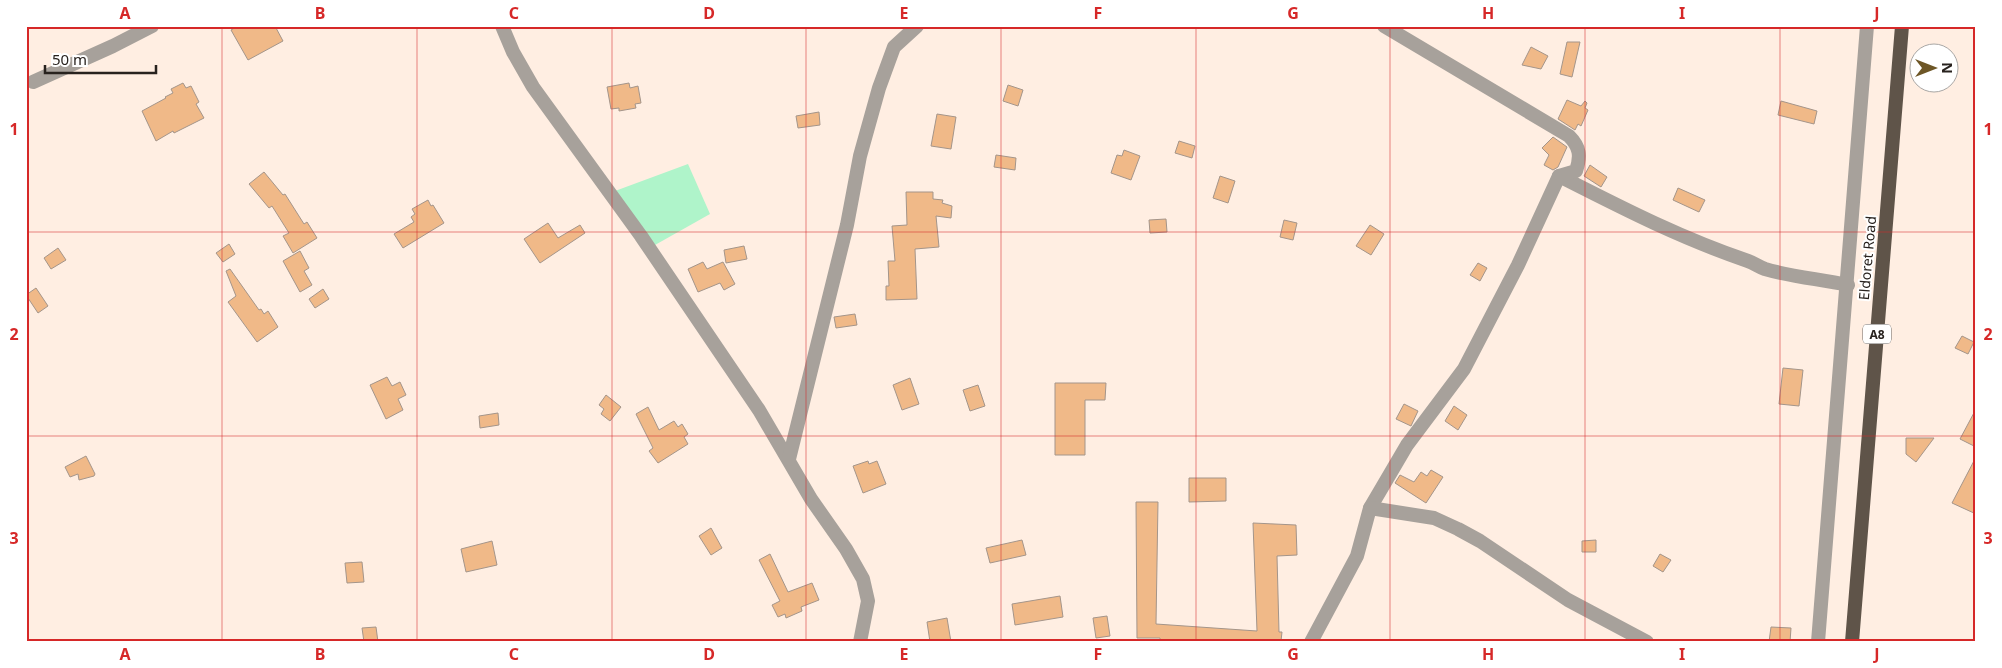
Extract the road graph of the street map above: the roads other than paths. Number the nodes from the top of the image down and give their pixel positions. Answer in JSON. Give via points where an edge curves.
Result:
{"nodes":[{"id":1,"x":152,"y":26,"type":"edge"},
{"id":2,"x":502,"y":26,"type":"edge"},
{"id":3,"x":917,"y":26,"type":"edge"},
{"id":4,"x":1384,"y":26,"type":"edge"},
{"id":5,"x":1867,"y":26,"type":"edge"},
{"id":6,"x":1902,"y":26,"type":"edge"},
{"id":7,"x":33,"y":82,"type":"dead end"},
{"id":8,"x":1560,"y":176,"type":"junction"},
{"id":9,"x":1848,"y":285,"type":"junction"},
{"id":10,"x":789,"y":459,"type":"junction"},
{"id":11,"x":1370,"y":508,"type":"junction"},
{"id":12,"x":860,"y":642,"type":"edge"},
{"id":13,"x":1311,"y":642,"type":"edge"},
{"id":14,"x":1647,"y":642,"type":"edge"},
{"id":15,"x":1818,"y":642,"type":"edge"},
{"id":16,"x":1852,"y":642,"type":"edge"}],
"edges":[{"from":1,"to":7,"type":"street"},
{"from":2,"to":10,"type":"street","via":[[532,87],[641,236]]},
{"from":3,"to":10,"type":"street","via":[[894,47],[879,88]]},
{"from":4,"to":8,"type":"street","via":[[1569,136],[1578,147],[1580,160],[1576,171]]},
{"from":5,"to":9,"type":"street"},
{"from":6,"to":16,"type":"highway","name":"Eldoret Road","number":"A8"},
{"from":8,"to":9,"type":"street","via":[[1632,213],[1762,268]]},
{"from":8,"to":11,"type":"street","via":[[1464,369],[1408,445]]},
{"from":9,"to":15,"type":"street"},
{"from":10,"to":12,"type":"street","via":[[863,579],[868,601]]},
{"from":11,"to":13,"type":"street","via":[[1357,556]]},
{"from":11,"to":14,"type":"street","via":[[1434,518],[1458,529],[1568,600]]}]}
